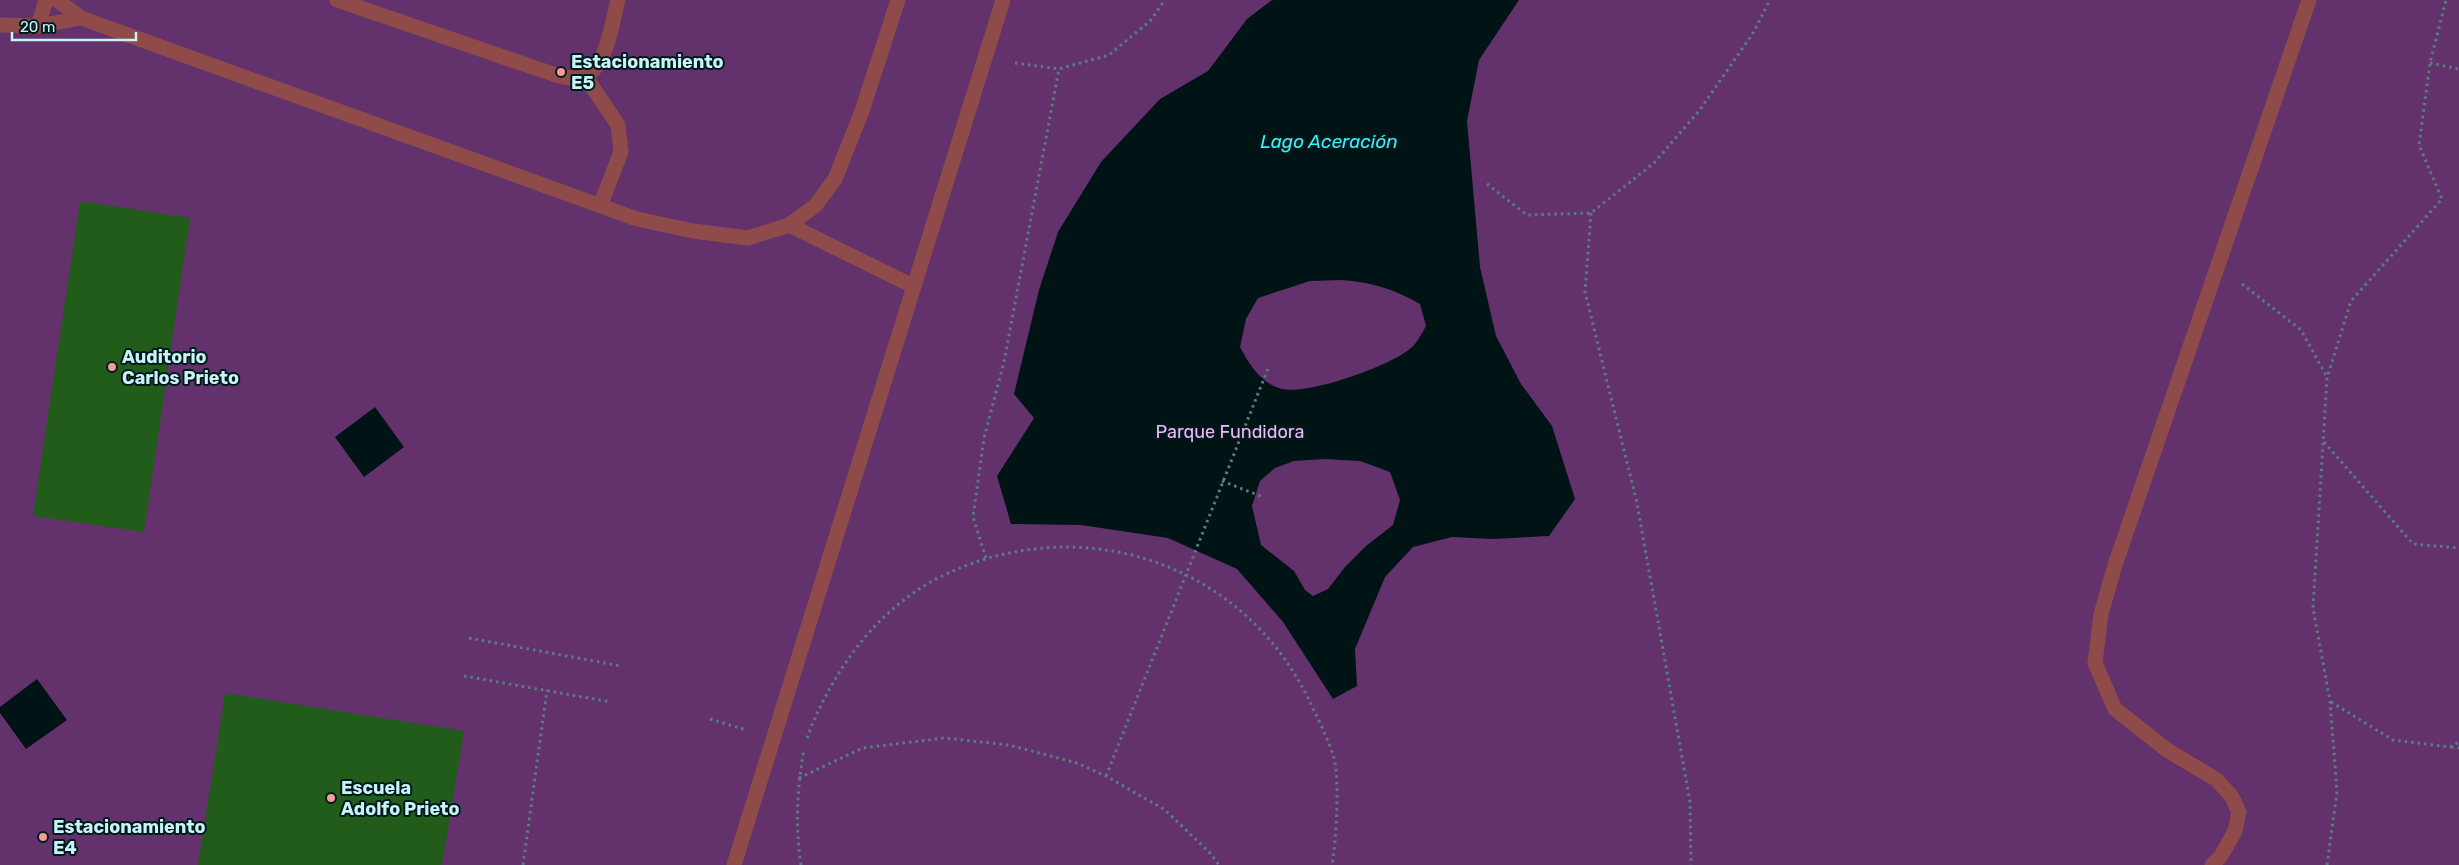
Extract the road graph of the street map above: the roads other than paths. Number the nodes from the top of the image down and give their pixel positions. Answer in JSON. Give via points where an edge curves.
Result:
{"nodes":[{"id":1,"x":46,"y":0,"type":"edge"},
{"id":2,"x":57,"y":0,"type":"edge"},
{"id":3,"x":337,"y":0,"type":"edge"},
{"id":4,"x":618,"y":0,"type":"edge"},
{"id":5,"x":898,"y":0,"type":"edge"},
{"id":6,"x":1003,"y":0,"type":"edge"},
{"id":7,"x":2309,"y":0,"type":"edge"},
{"id":8,"x":81,"y":18,"type":"junction"},
{"id":9,"x":0,"y":25,"type":"edge"},
{"id":10,"x":38,"y":26,"type":"junction"},
{"id":11,"x":585,"y":76,"type":"junction"},
{"id":12,"x":600,"y":206,"type":"junction"},
{"id":13,"x":789,"y":225,"type":"junction"},
{"id":14,"x":913,"y":286,"type":"junction"},
{"id":15,"x":734,"y":865,"type":"edge"},
{"id":16,"x":2212,"y":865,"type":"edge"}],
"edges":[{"from":1,"to":10,"type":"street"},
{"from":2,"to":8,"type":"street"},
{"from":3,"to":11,"type":"street","via":[[556,75]]},
{"from":4,"to":11,"type":"street","via":[[604,54],[595,69]]},
{"from":5,"to":13,"type":"street","via":[[862,111],[835,178],[815,206]]},
{"from":6,"to":14,"type":"street"},
{"from":7,"to":16,"type":"street","via":[[2115,565],[2101,614],[2095,663],[2115,709],[2167,750],[2217,780],[2232,797],[2239,812],[2234,831],[2221,856]]},
{"from":8,"to":10,"type":"street"},
{"from":8,"to":12,"type":"street"},
{"from":9,"to":10,"type":"street"},
{"from":11,"to":12,"type":"street","via":[[618,125],[621,152]]},
{"from":12,"to":13,"type":"street","via":[[637,219],[748,238]]},
{"from":13,"to":14,"type":"street"},
{"from":14,"to":15,"type":"street"}]}
